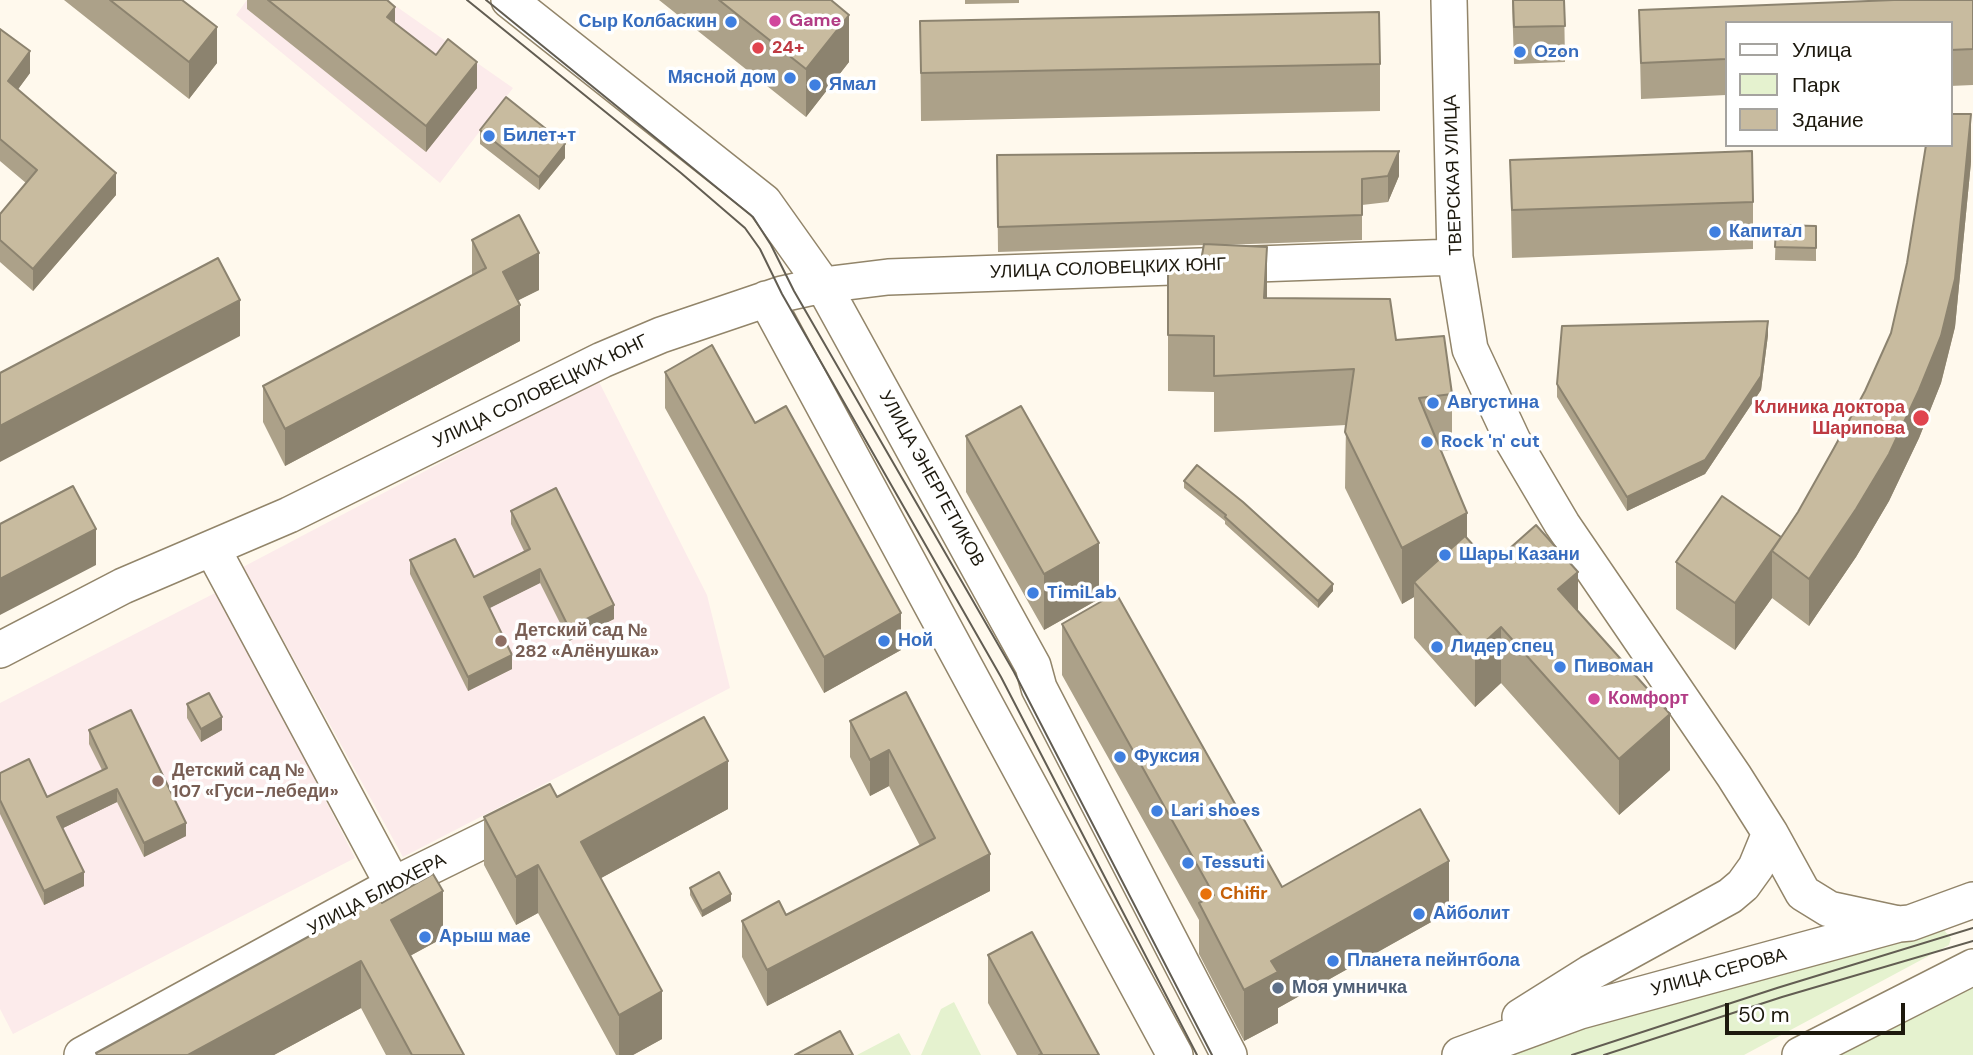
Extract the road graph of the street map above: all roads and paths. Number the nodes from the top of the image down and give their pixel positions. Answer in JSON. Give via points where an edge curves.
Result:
{"nodes":[{"id":1,"x":509,"y":0,"type":"edge"},
{"id":2,"x":1450,"y":0,"type":"edge"},
{"id":3,"x":1455,"y":257,"type":"junction"},
{"id":4,"x":823,"y":285,"type":"junction"},
{"id":5,"x":766,"y":299,"type":"junction"},
{"id":6,"x":212,"y":548,"type":"junction"},
{"id":7,"x":0,"y":650,"type":"edge"},
{"id":8,"x":556,"y":806,"type":"edge"},
{"id":9,"x":1770,"y":833,"type":"junction"},
{"id":10,"x":393,"y":884,"type":"junction"},
{"id":11,"x":1973,"y":900,"type":"edge"},
{"id":12,"x":1899,"y":924,"type":"junction"},
{"id":13,"x":1973,"y":967,"type":"edge"},
{"id":14,"x":1463,"y":1054,"type":"edge"},
{"id":15,"x":82,"y":1055,"type":"edge"},
{"id":16,"x":1175,"y":1055,"type":"edge"},
{"id":17,"x":1229,"y":1055,"type":"edge"},
{"id":18,"x":1800,"y":1055,"type":"edge"}],
"edges":[{"from":1,"to":4,"type":"street","name":"УЛИЦА ЭНЕРГЕТИКОВ","via":[[764,202]]},
{"from":2,"to":3,"type":"street","name":"ТВЕРСКАЯ УЛИЦА"},
{"from":3,"to":4,"type":"street","name":"УЛИЦА СОЛОВЕЦКИХ ЮНГ","via":[[888,277]]},
{"from":3,"to":9,"type":"street","name":"ТВЕРСКАЯ УЛИЦА","via":[[1470,349],[1513,441],[1562,524]]},
{"from":4,"to":5,"type":"street","name":"УЛИЦА СОЛОВЕЦКИХ ЮНГ"},
{"from":4,"to":17,"type":"street","name":"УЛИЦА ЭНЕРГЕТИКОВ","via":[[1033,666],[1039,688]]},
{"from":5,"to":6,"type":"street","name":"УЛИЦА СОЛОВЕЦКИХ ЮНГ","via":[[602,360],[289,515]]},
{"from":5,"to":16,"type":"street"},
{"from":6,"to":7,"type":"street","name":"УЛИЦА СОЛОВЕЦКИХ ЮНГ","via":[[123,586]]},
{"from":6,"to":10,"type":"street"},
{"from":8,"to":10,"type":"street","name":"УЛИЦА БЛЮХЕРА"},
{"from":9,"to":12,"type":"street","name":"ТВЕРСКАЯ УЛИЦА","via":[[1803,893],[1829,909]]},
{"from":9,"to":14,"type":"street","name":"УЛИЦА СЕРОВА","via":[[1756,867],[1730,896],[1590,973]]},
{"from":10,"to":15,"type":"street","name":"УЛИЦА БЛЮХЕРА"},
{"from":11,"to":12,"type":"street","name":"УЛИЦА СЕРОВА"},
{"from":12,"to":14,"type":"street","name":"УЛИЦА СЕРОВА","via":[[1580,1011]]},
{"from":13,"to":18,"type":"street"}]}
